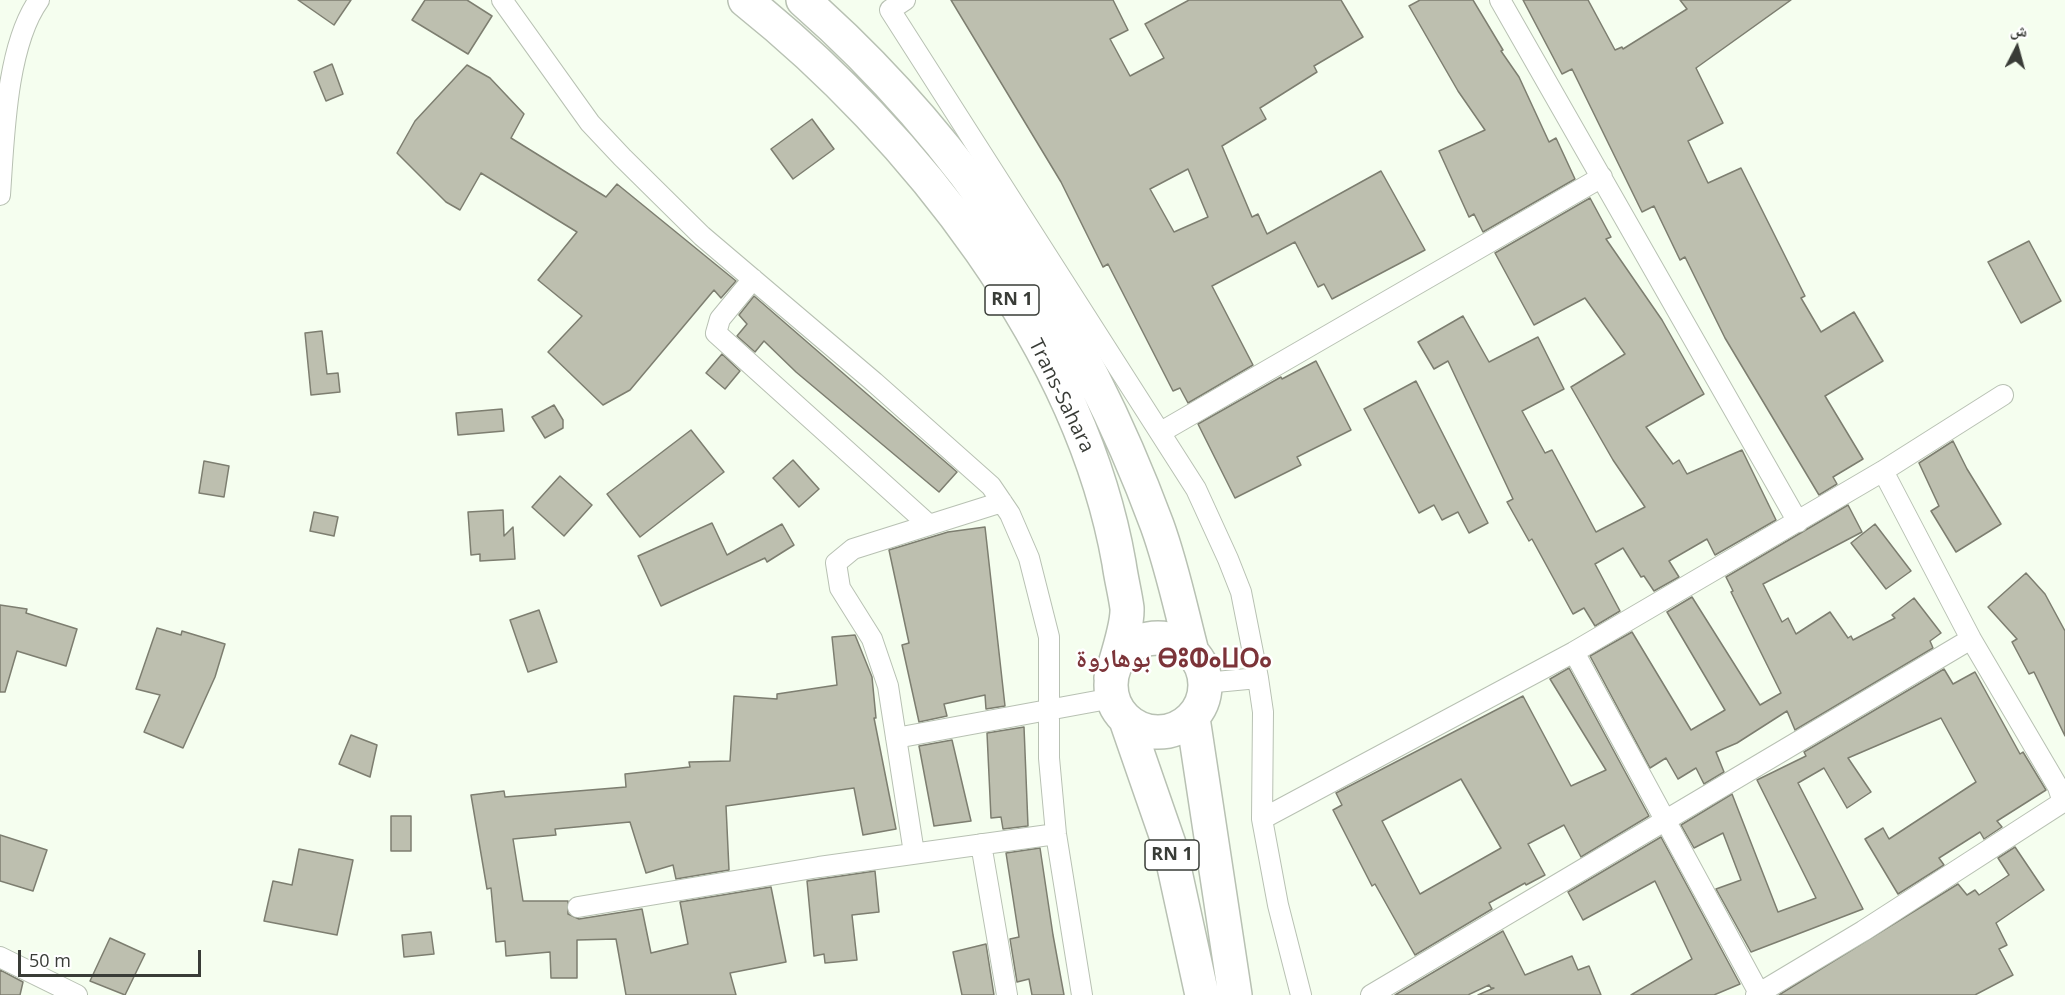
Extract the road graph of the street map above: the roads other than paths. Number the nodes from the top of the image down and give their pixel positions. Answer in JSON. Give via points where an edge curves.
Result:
{"nodes":[{"id":1,"x":39,"y":0,"type":"edge"},
{"id":2,"x":502,"y":0,"type":"edge"},
{"id":3,"x":745,"y":0,"type":"edge"},
{"id":4,"x":803,"y":0,"type":"edge"},
{"id":5,"x":1500,"y":0,"type":"edge"},
{"id":6,"x":890,"y":3,"type":"edge"},
{"id":7,"x":1602,"y":177,"type":"junction"},
{"id":8,"x":0,"y":195,"type":"edge"},
{"id":9,"x":753,"y":279,"type":"junction"},
{"id":10,"x":2003,"y":395,"type":"dead end"},
{"id":11,"x":1161,"y":432,"type":"junction"},
{"id":12,"x":1883,"y":471,"type":"junction"},
{"id":13,"x":1002,"y":502,"type":"junction"},
{"id":14,"x":1798,"y":522,"type":"junction"},
{"id":15,"x":929,"y":525,"type":"junction"},
{"id":16,"x":1971,"y":639,"type":"junction"},
{"id":17,"x":1192,"y":652,"type":"junction"},
{"id":18,"x":1574,"y":652,"type":"junction"},
{"id":19,"x":1258,"y":678,"type":"junction"},
{"id":20,"x":1205,"y":683,"type":"junction"},
{"id":21,"x":1117,"y":699,"type":"junction"},
{"id":22,"x":1048,"y":709,"type":"junction"},
{"id":23,"x":1193,"y":718,"type":"junction"},
{"id":24,"x":896,"y":738,"type":"junction"},
{"id":25,"x":1666,"y":818,"type":"junction"},
{"id":26,"x":1262,"y":819,"type":"junction"},
{"id":27,"x":1056,"y":834,"type":"junction"},
{"id":28,"x":981,"y":844,"type":"junction"},
{"id":29,"x":915,"y":853,"type":"junction"},
{"id":30,"x":578,"y":907,"type":"dead end"},
{"id":31,"x":0,"y":957,"type":"edge"},
{"id":32,"x":1757,"y":994,"type":"edge"},
{"id":33,"x":77,"y":995,"type":"edge"},
{"id":34,"x":1007,"y":995,"type":"edge"},
{"id":35,"x":1082,"y":995,"type":"edge"},
{"id":36,"x":1202,"y":995,"type":"edge"},
{"id":37,"x":1235,"y":995,"type":"edge"},
{"id":38,"x":1301,"y":995,"type":"edge"},
{"id":39,"x":1371,"y":995,"type":"edge"}],
"edges":[{"from":1,"to":8,"type":"street","via":[[14,63]]},
{"from":2,"to":9,"type":"street","via":[[590,123],[702,236]]},
{"from":3,"to":21,"type":"highway","name":"Trans-Sahara","number":"RN 1","via":[[848,92],[893,140],[998,276],[1047,361],[1088,448],[1112,526],[1127,610]]},
{"from":4,"to":17,"type":"highway","name":"Trans-Sahara","number":"RN 1","via":[[902,94],[1004,228],[1048,294],[1109,410],[1158,527]]},
{"from":5,"to":7,"type":"street"},
{"from":6,"to":11,"type":"street"},
{"from":7,"to":11,"type":"street"},
{"from":7,"to":14,"type":"street"},
{"from":9,"to":13,"type":"street","via":[[891,396],[991,486]]},
{"from":9,"to":15,"type":"street","via":[[720,319],[716,333]]},
{"from":10,"to":12,"type":"street"},
{"from":11,"to":19,"type":"street","via":[[1196,489],[1241,592]]},
{"from":12,"to":14,"type":"street"},
{"from":12,"to":16,"type":"street"},
{"from":13,"to":15,"type":"street"},
{"from":13,"to":22,"type":"street","via":[[1029,558],[1049,637]]},
{"from":14,"to":18,"type":"street"},
{"from":15,"to":24,"type":"street","via":[[853,549],[836,563],[840,588],[872,639],[888,686]]},
{"from":16,"to":25,"type":"street"},
{"from":16,"to":32,"type":"street","via":[[2064,802]]},
{"from":17,"to":20,"type":"highway","via":[[1202,666]]},
{"from":17,"to":21,"type":"highway","via":[[1166,638],[1136,644],[1116,664]]},
{"from":18,"to":25,"type":"street"},
{"from":18,"to":26,"type":"street"},
{"from":19,"to":20,"type":"street"},
{"from":19,"to":26,"type":"street","via":[[1263,712]]},
{"from":20,"to":23,"type":"highway"},
{"from":21,"to":22,"type":"street"},
{"from":21,"to":23,"type":"highway","via":[[1140,728],[1155,732],[1171,730]]},
{"from":21,"to":36,"type":"highway","number":"RN 1","via":[[1170,844]]},
{"from":22,"to":24,"type":"street"},
{"from":22,"to":27,"type":"street"},
{"from":23,"to":37,"type":"highway","number":"RN 1"},
{"from":24,"to":29,"type":"street"},
{"from":25,"to":32,"type":"street"},
{"from":25,"to":39,"type":"street"},
{"from":26,"to":38,"type":"street"},
{"from":27,"to":28,"type":"street"},
{"from":27,"to":35,"type":"street"},
{"from":28,"to":29,"type":"street"},
{"from":28,"to":34,"type":"street"},
{"from":29,"to":30,"type":"street"},
{"from":31,"to":33,"type":"street"}]}
